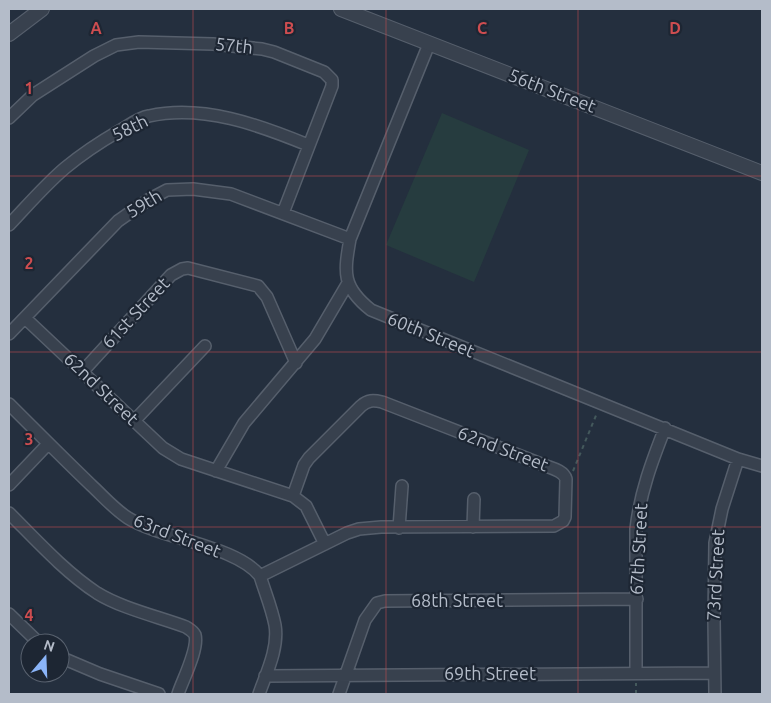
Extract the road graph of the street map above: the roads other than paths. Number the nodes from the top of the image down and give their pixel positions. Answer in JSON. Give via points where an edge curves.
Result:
{"nodes":[{"id":1,"x":42,"y":9,"type":"edge"},
{"id":2,"x":341,"y":9,"type":"edge"},
{"id":3,"x":9,"y":34,"type":"edge"},
{"id":4,"x":429,"y":44,"type":"junction"},
{"id":5,"x":9,"y":118,"type":"edge"},
{"id":6,"x":308,"y":146,"type":"junction"},
{"id":7,"x":762,"y":173,"type":"edge"},
{"id":8,"x":283,"y":213,"type":"junction"},
{"id":9,"x":9,"y":225,"type":"edge"},
{"id":10,"x":350,"y":239,"type":"junction"},
{"id":11,"x":348,"y":283,"type":"junction"},
{"id":12,"x":25,"y":318,"type":"junction"},
{"id":13,"x":9,"y":334,"type":"edge"},
{"id":14,"x":205,"y":346,"type":"dead end"},
{"id":15,"x":296,"y":363,"type":"junction"},
{"id":16,"x":83,"y":372,"type":"junction"},
{"id":17,"x":9,"y":404,"type":"edge"},
{"id":18,"x":134,"y":421,"type":"junction"},
{"id":19,"x":665,"y":428,"type":"junction"},
{"id":20,"x":48,"y":444,"type":"junction"},
{"id":21,"x":738,"y":459,"type":"junction"},
{"id":22,"x":762,"y":466,"type":"edge"},
{"id":23,"x":216,"y":471,"type":"junction"},
{"id":24,"x":9,"y":485,"type":"edge"},
{"id":25,"x":402,"y":486,"type":"dead end"},
{"id":26,"x":293,"y":496,"type":"junction"},
{"id":27,"x":474,"y":499,"type":"dead end"},
{"id":28,"x":9,"y":514,"type":"edge"},
{"id":29,"x":473,"y":527,"type":"junction"},
{"id":30,"x":399,"y":528,"type":"junction"},
{"id":31,"x":325,"y":544,"type":"junction"},
{"id":32,"x":260,"y":576,"type":"junction"},
{"id":33,"x":637,"y":599,"type":"junction"},
{"id":34,"x":9,"y":614,"type":"edge"},
{"id":35,"x":29,"y":633,"type":"edge"},
{"id":36,"x":70,"y":661,"type":"edge"},
{"id":37,"x":636,"y":673,"type":"junction"},
{"id":38,"x":714,"y":673,"type":"junction"},
{"id":39,"x":346,"y":675,"type":"junction"},
{"id":40,"x":265,"y":676,"type":"junction"},
{"id":41,"x":159,"y":694,"type":"edge"},
{"id":42,"x":178,"y":694,"type":"edge"},
{"id":43,"x":259,"y":694,"type":"edge"},
{"id":44,"x":339,"y":694,"type":"edge"},
{"id":45,"x":714,"y":694,"type":"edge"}],
"edges":[{"from":1,"to":3,"type":"street"},
{"from":2,"to":4,"type":"street","name":"56th Street"},
{"from":4,"to":7,"type":"street","name":"56th Street"},
{"from":4,"to":10,"type":"street"},
{"from":5,"to":6,"type":"street","name":"57th","via":[[57,78],[116,45],[144,42],[226,45],[274,52],[329,75],[332,86]]},
{"from":6,"to":8,"type":"street","name":"57th"},
{"from":6,"to":9,"type":"street","name":"58th","via":[[236,119],[178,113],[148,116],[113,134],[66,168]]},
{"from":8,"to":10,"type":"street","name":"59th"},
{"from":8,"to":12,"type":"street","name":"59th","via":[[222,192],[162,191],[118,221]]},
{"from":10,"to":11,"type":"street","via":[[346,266]]},
{"from":11,"to":15,"type":"street","via":[[325,325]]},
{"from":11,"to":19,"type":"street","name":"60th Street","via":[[356,299],[371,310]]},
{"from":12,"to":13,"type":"street","name":"59th"},
{"from":12,"to":16,"type":"street","name":"62nd Street"},
{"from":14,"to":18,"type":"street"},
{"from":15,"to":16,"type":"street","name":"61st Street","via":[[258,286],[188,268],[171,275]]},
{"from":15,"to":23,"type":"street","via":[[244,423]]},
{"from":16,"to":18,"type":"street","name":"62nd Street"},
{"from":17,"to":20,"type":"street","name":"63rd Street"},
{"from":18,"to":23,"type":"street","name":"62nd Street","via":[[172,455]]},
{"from":19,"to":21,"type":"street","name":"60th Street"},
{"from":19,"to":33,"type":"street","name":"67th Street","via":[[639,506],[636,529]]},
{"from":20,"to":24,"type":"street"},
{"from":20,"to":32,"type":"street","name":"63rd Street","via":[[128,518],[232,557]]},
{"from":21,"to":22,"type":"street","name":"60th Street"},
{"from":21,"to":38,"type":"street","name":"73rd Street","via":[[722,510],[716,543]]},
{"from":23,"to":26,"type":"street","name":"62nd Street"},
{"from":25,"to":30,"type":"street"},
{"from":26,"to":29,"type":"street","name":"62nd Street","via":[[304,465],[310,458],[361,406],[372,401],[382,402],[549,467],[565,477],[565,517],[560,524]]},
{"from":26,"to":31,"type":"street","name":"62nd Street","via":[[306,506]]},
{"from":27,"to":29,"type":"street"},
{"from":28,"to":42,"type":"street","via":[[98,594],[192,631],[195,635],[193,652]]},
{"from":29,"to":30,"type":"street","name":"62nd Street"},
{"from":30,"to":31,"type":"street","name":"62nd Street","via":[[359,529]]},
{"from":31,"to":32,"type":"street","name":"62nd Street"},
{"from":32,"to":40,"type":"street","via":[[276,634]]},
{"from":33,"to":37,"type":"street","name":"67th Street"},
{"from":33,"to":39,"type":"street","name":"68th Street","via":[[377,603],[365,620]]},
{"from":34,"to":35,"type":"street"},
{"from":36,"to":41,"type":"street"},
{"from":37,"to":38,"type":"street","name":"69th Street"},
{"from":37,"to":39,"type":"street","name":"69th Street"},
{"from":38,"to":45,"type":"street","name":"73rd Street"},
{"from":39,"to":40,"type":"street","name":"69th Street"},
{"from":39,"to":44,"type":"street","name":"68th Street"},
{"from":40,"to":43,"type":"street"}]}
